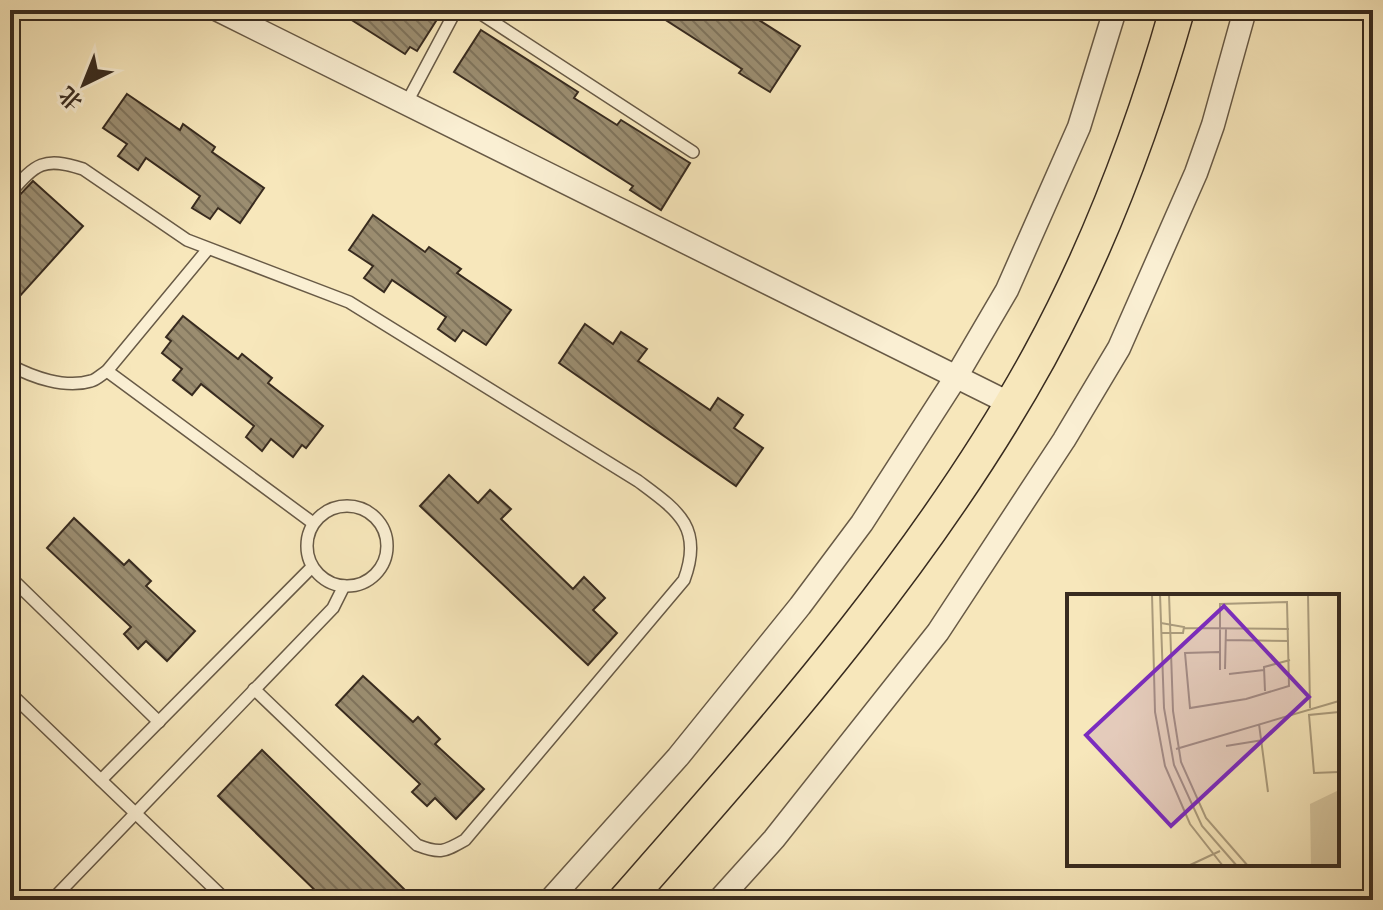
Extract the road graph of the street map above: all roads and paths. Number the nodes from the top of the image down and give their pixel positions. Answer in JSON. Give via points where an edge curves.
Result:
{"nodes":[{"id":1,"x":218,"y":10,"type":"edge"},
{"id":2,"x":456,"y":10,"type":"edge"},
{"id":3,"x":475,"y":10,"type":"edge"},
{"id":4,"x":1115,"y":10,"type":"edge"},
{"id":5,"x":1177,"y":10,"type":"edge"},
{"id":6,"x":1191,"y":10,"type":"edge"},
{"id":7,"x":1245,"y":10,"type":"edge"},
{"id":8,"x":406,"y":104,"type":"junction"},
{"id":9,"x":693,"y":152,"type":"dead end"},
{"id":10,"x":10,"y":193,"type":"edge"},
{"id":11,"x":208,"y":249,"type":"junction"},
{"id":12,"x":10,"y":365,"type":"edge"},
{"id":13,"x":107,"y":371,"type":"junction"},
{"id":14,"x":956,"y":377,"type":"junction"},
{"id":15,"x":1011,"y":404,"type":"junction"},
{"id":16,"x":313,"y":523,"type":"junction"},
{"id":17,"x":312,"y":567,"type":"junction"},
{"id":18,"x":10,"y":577,"type":"edge"},
{"id":19,"x":344,"y":586,"type":"junction"},
{"id":20,"x":254,"y":689,"type":"junction"},
{"id":21,"x":10,"y":693,"type":"edge"},
{"id":22,"x":159,"y":722,"type":"junction"},
{"id":23,"x":101,"y":780,"type":"junction"},
{"id":24,"x":135,"y":813,"type":"junction"},
{"id":25,"x":52,"y":900,"type":"edge"},
{"id":26,"x":226,"y":900,"type":"edge"},
{"id":27,"x":550,"y":900,"type":"edge"},
{"id":28,"x":626,"y":900,"type":"edge"},
{"id":29,"x":644,"y":900,"type":"edge"},
{"id":30,"x":719,"y":900,"type":"edge"}],
"edges":[{"from":1,"to":8,"type":"street"},
{"from":2,"to":8,"type":"lane"},
{"from":3,"to":9,"type":"lane"},
{"from":4,"to":14,"type":"street","via":[[1079,127],[1007,290]]},
{"from":5,"to":15,"type":"main road","via":[[1155,88],[1098,235]]},
{"from":6,"to":29,"type":"main road","via":[[1168,92],[1111,241],[1049,366],[1003,443],[839,674]]},
{"from":7,"to":30,"type":"street","via":[[1196,173],[1111,361],[938,632]]},
{"from":8,"to":14,"type":"street"},
{"from":10,"to":11,"type":"lane","via":[[43,163],[66,163]]},
{"from":11,"to":13,"type":"lane"},
{"from":11,"to":20,"type":"lane","via":[[349,302],[638,481],[682,517],[691,537],[684,580],[465,840],[446,851],[417,845]]},
{"from":12,"to":13,"type":"lane","via":[[66,383],[91,381]]},
{"from":13,"to":16,"type":"lane"},
{"from":14,"to":15,"type":"street"},
{"from":14,"to":27,"type":"street","via":[[862,523],[800,606],[678,757]]},
{"from":15,"to":28,"type":"main road","via":[[872,609]]},
{"from":16,"to":17,"type":"lane","via":[[306,545]]},
{"from":16,"to":19,"type":"lane","via":[[345,505],[370,512],[385,533],[385,559],[378,571],[368,580]]},
{"from":17,"to":19,"type":"lane"},
{"from":17,"to":22,"type":"lane"},
{"from":18,"to":22,"type":"lane"},
{"from":19,"to":20,"type":"lane","via":[[333,608]]},
{"from":20,"to":24,"type":"lane"},
{"from":21,"to":23,"type":"lane"},
{"from":22,"to":23,"type":"lane"},
{"from":23,"to":24,"type":"lane"},
{"from":24,"to":25,"type":"lane"},
{"from":24,"to":26,"type":"lane"}]}
